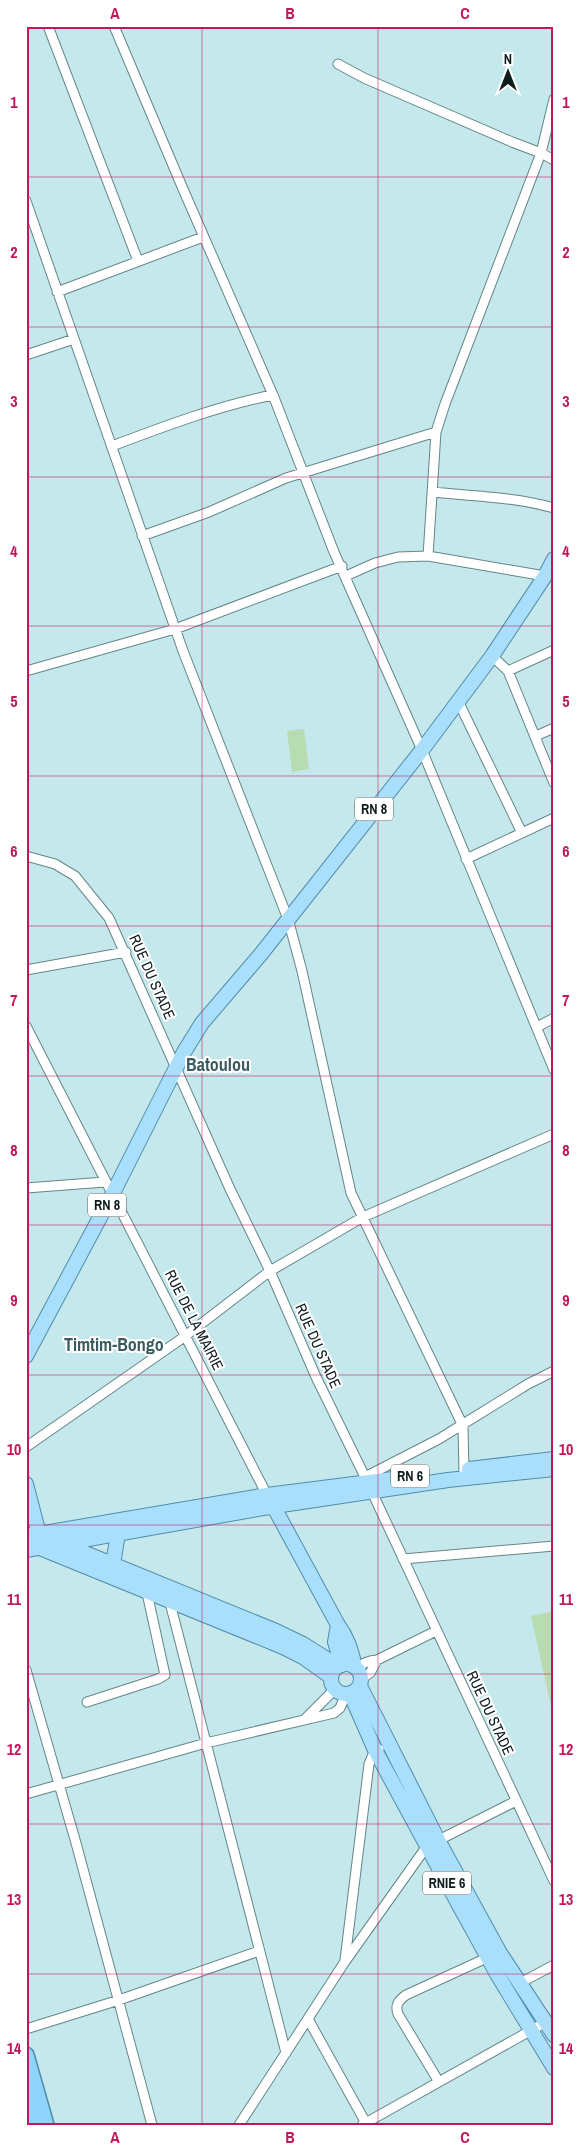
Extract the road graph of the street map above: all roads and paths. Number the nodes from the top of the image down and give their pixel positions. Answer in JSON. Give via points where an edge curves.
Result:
{"nodes":[{"id":1,"x":48,"y":26,"type":"edge"},
{"id":2,"x":114,"y":26,"type":"edge"},
{"id":3,"x":338,"y":64,"type":"dead end"},
{"id":4,"x":554,"y":99,"type":"edge"},
{"id":5,"x":541,"y":153,"type":"junction"},
{"id":6,"x":554,"y":160,"type":"edge"},
{"id":7,"x":26,"y":201,"type":"edge"},
{"id":8,"x":204,"y":237,"type":"junction"},
{"id":9,"x":138,"y":261,"type":"junction"},
{"id":10,"x":58,"y":292,"type":"junction"},
{"id":11,"x":74,"y":339,"type":"junction"},
{"id":12,"x":26,"y":355,"type":"edge"},
{"id":13,"x":273,"y":395,"type":"junction"},
{"id":14,"x":436,"y":432,"type":"junction"},
{"id":15,"x":112,"y":446,"type":"junction"},
{"id":16,"x":304,"y":473,"type":"junction"},
{"id":17,"x":432,"y":492,"type":"junction"},
{"id":18,"x":554,"y":508,"type":"edge"},
{"id":19,"x":142,"y":536,"type":"junction"},
{"id":20,"x":428,"y":556,"type":"junction"},
{"id":21,"x":554,"y":559,"type":"edge"},
{"id":22,"x":342,"y":566,"type":"junction"},
{"id":23,"x":346,"y":576,"type":"junction"},
{"id":24,"x":545,"y":576,"type":"junction"},
{"id":25,"x":175,"y":629,"type":"junction"},
{"id":26,"x":554,"y":650,"type":"edge"},
{"id":27,"x":492,"y":656,"type":"junction"},
{"id":28,"x":26,"y":671,"type":"edge"},
{"id":29,"x":508,"y":671,"type":"junction"},
{"id":30,"x":458,"y":701,"type":"junction"},
{"id":31,"x":554,"y":728,"type":"edge"},
{"id":32,"x":536,"y":736,"type":"junction"},
{"id":33,"x":422,"y":750,"type":"junction"},
{"id":34,"x":554,"y":783,"type":"edge"},
{"id":35,"x":554,"y":818,"type":"edge"},
{"id":36,"x":522,"y":833,"type":"junction"},
{"id":37,"x":26,"y":856,"type":"edge"},
{"id":38,"x":466,"y":859,"type":"junction"},
{"id":39,"x":288,"y":919,"type":"junction"},
{"id":40,"x":126,"y":952,"type":"junction"},
{"id":41,"x":26,"y":970,"type":"edge"},
{"id":42,"x":554,"y":1018,"type":"edge"},
{"id":43,"x":26,"y":1026,"type":"edge"},
{"id":44,"x":537,"y":1027,"type":"junction"},
{"id":45,"x":177,"y":1068,"type":"junction"},
{"id":46,"x":554,"y":1070,"type":"edge"},
{"id":47,"x":554,"y":1134,"type":"edge"},
{"id":48,"x":26,"y":1188,"type":"edge"},
{"id":49,"x":109,"y":1188,"type":"junction"},
{"id":50,"x":362,"y":1217,"type":"junction"},
{"id":51,"x":270,"y":1271,"type":"junction"},
{"id":52,"x":184,"y":1337,"type":"junction"},
{"id":53,"x":26,"y":1356,"type":"edge"},
{"id":54,"x":554,"y":1371,"type":"edge"},
{"id":55,"x":463,"y":1426,"type":"junction"},
{"id":56,"x":26,"y":1447,"type":"edge"},
{"id":57,"x":554,"y":1459,"type":"edge"},
{"id":58,"x":554,"y":1469,"type":"edge"},
{"id":59,"x":464,"y":1474,"type":"junction"},
{"id":60,"x":26,"y":1484,"type":"edge"},
{"id":61,"x":368,"y":1484,"type":"junction"},
{"id":62,"x":271,"y":1501,"type":"junction"},
{"id":63,"x":118,"y":1534,"type":"junction"},
{"id":64,"x":33,"y":1542,"type":"edge"},
{"id":65,"x":64,"y":1544,"type":"junction"},
{"id":66,"x":554,"y":1546,"type":"edge"},
{"id":67,"x":403,"y":1559,"type":"junction"},
{"id":68,"x":113,"y":1564,"type":"junction"},
{"id":69,"x":169,"y":1586,"type":"junction"},
{"id":70,"x":147,"y":1593,"type":"junction"},
{"id":71,"x":169,"y":1602,"type":"junction"},
{"id":72,"x":436,"y":1631,"type":"junction"},
{"id":73,"x":26,"y":1670,"type":"edge"},
{"id":74,"x":347,"y":1678,"type":"junction"},
{"id":75,"x":87,"y":1702,"type":"dead end"},
{"id":76,"x":305,"y":1718,"type":"junction"},
{"id":77,"x":206,"y":1743,"type":"junction"},
{"id":78,"x":389,"y":1746,"type":"junction"},
{"id":79,"x":375,"y":1750,"type":"junction"},
{"id":80,"x":59,"y":1784,"type":"junction"},
{"id":81,"x":26,"y":1794,"type":"edge"},
{"id":82,"x":516,"y":1801,"type":"junction"},
{"id":83,"x":433,"y":1843,"type":"junction"},
{"id":84,"x":554,"y":1881,"type":"edge"},
{"id":85,"x":259,"y":1950,"type":"junction"},
{"id":86,"x":494,"y":1955,"type":"junction"},
{"id":87,"x":344,"y":1963,"type":"junction"},
{"id":88,"x":554,"y":1965,"type":"edge"},
{"id":89,"x":520,"y":1983,"type":"junction"},
{"id":90,"x":119,"y":2000,"type":"junction"},
{"id":91,"x":308,"y":2019,"type":"junction"},
{"id":92,"x":546,"y":2022,"type":"junction"},
{"id":93,"x":26,"y":2029,"type":"edge"},
{"id":94,"x":530,"y":2030,"type":"junction"},
{"id":95,"x":554,"y":2035,"type":"edge"},
{"id":96,"x":286,"y":2053,"type":"junction"},
{"id":97,"x":26,"y":2055,"type":"edge"},
{"id":98,"x":554,"y":2068,"type":"edge"},
{"id":99,"x":439,"y":2082,"type":"junction"},
{"id":100,"x":26,"y":2099,"type":"edge"},
{"id":101,"x":365,"y":2124,"type":"edge"},
{"id":102,"x":33,"y":2125,"type":"edge"},
{"id":103,"x":46,"y":2125,"type":"edge"},
{"id":104,"x":152,"y":2125,"type":"edge"},
{"id":105,"x":239,"y":2125,"type":"edge"}],
"edges":[{"from":1,"to":9,"type":"street"},
{"from":2,"to":8,"type":"street"},
{"from":3,"to":5,"type":"street"},
{"from":4,"to":5,"type":"street"},
{"from":5,"to":6,"type":"street"},
{"from":5,"to":14,"type":"street"},
{"from":7,"to":10,"type":"street"},
{"from":8,"to":9,"type":"street"},
{"from":8,"to":13,"type":"street"},
{"from":9,"to":10,"type":"street"},
{"from":10,"to":11,"type":"street"},
{"from":11,"to":12,"type":"street"},
{"from":11,"to":15,"type":"street"},
{"from":13,"to":15,"type":"street","via":[[192,416]]},
{"from":13,"to":16,"type":"street"},
{"from":14,"to":16,"type":"street"},
{"from":14,"to":17,"type":"street"},
{"from":15,"to":19,"type":"street"},
{"from":16,"to":19,"type":"street"},
{"from":16,"to":22,"type":"street"},
{"from":17,"to":18,"type":"street","via":[[503,498]]},
{"from":17,"to":20,"type":"street"},
{"from":19,"to":25,"type":"street"},
{"from":20,"to":23,"type":"street","via":[[375,562]]},
{"from":20,"to":24,"type":"street"},
{"from":21,"to":24,"type":"main road","number":"RN 8"},
{"from":22,"to":23,"type":"street"},
{"from":22,"to":25,"type":"street"},
{"from":23,"to":33,"type":"street"},
{"from":24,"to":27,"type":"main road","number":"RN 8"},
{"from":25,"to":28,"type":"street"},
{"from":25,"to":39,"type":"street"},
{"from":26,"to":29,"type":"street"},
{"from":27,"to":29,"type":"street"},
{"from":27,"to":30,"type":"main road","number":"RN 8"},
{"from":29,"to":32,"type":"street"},
{"from":30,"to":33,"type":"main road","number":"RN 8"},
{"from":30,"to":36,"type":"street"},
{"from":31,"to":32,"type":"street"},
{"from":32,"to":34,"type":"street"},
{"from":33,"to":38,"type":"street"},
{"from":33,"to":39,"type":"main road","number":"RN 8"},
{"from":35,"to":36,"type":"street"},
{"from":36,"to":38,"type":"street"},
{"from":37,"to":40,"type":"street","name":"RUE DU STADE","via":[[55,864],[76,876],[110,918]]},
{"from":38,"to":44,"type":"street"},
{"from":39,"to":45,"type":"main road","number":"RN 8","via":[[202,1023]]},
{"from":39,"to":50,"type":"street","via":[[351,1193]]},
{"from":40,"to":41,"type":"street"},
{"from":40,"to":45,"type":"street","name":"RUE DU STADE"},
{"from":42,"to":44,"type":"street"},
{"from":43,"to":49,"type":"street","name":"RUE DE LA MAIRIE"},
{"from":44,"to":46,"type":"street"},
{"from":45,"to":49,"type":"main road","number":"RN 8"},
{"from":45,"to":51,"type":"street","name":"RUE DU STADE"},
{"from":47,"to":50,"type":"street"},
{"from":48,"to":49,"type":"street"},
{"from":49,"to":52,"type":"street","name":"RUE DE LA MAIRIE"},
{"from":49,"to":53,"type":"main road","number":"RN 8"},
{"from":50,"to":51,"type":"street"},
{"from":50,"to":55,"type":"street"},
{"from":51,"to":52,"type":"street"},
{"from":51,"to":61,"type":"street","name":"RUE DU STADE","via":[[316,1377]]},
{"from":52,"to":56,"type":"street"},
{"from":52,"to":62,"type":"street","name":"RUE DE LA MAIRIE"},
{"from":54,"to":55,"type":"street"},
{"from":55,"to":59,"type":"street"},
{"from":55,"to":61,"type":"street"},
{"from":57,"to":59,"type":"main road","number":"RN 6"},
{"from":58,"to":59,"type":"main road","number":"RN 6"},
{"from":59,"to":61,"type":"main road","number":"RN 6"},
{"from":60,"to":64,"type":"main road"},
{"from":61,"to":62,"type":"main road","number":"RN 6"},
{"from":61,"to":67,"type":"street","name":"RUE DU STADE"},
{"from":62,"to":63,"type":"main road","number":"RN 6"},
{"from":62,"to":64,"type":"main road","number":"RN 6"},
{"from":62,"to":74,"type":"main road","name":"RUE DE LA MAIRIE","via":[[338,1625],[335,1642]]},
{"from":63,"to":65,"type":"main road","number":"RN 6"},
{"from":63,"to":68,"type":"main road"},
{"from":64,"to":65,"type":"main road"},
{"from":64,"to":70,"type":"main road","number":"RNIE 6"},
{"from":65,"to":68,"type":"main road"},
{"from":66,"to":67,"type":"street"},
{"from":67,"to":72,"type":"street","name":"RUE DU STADE"},
{"from":68,"to":69,"type":"main road"},
{"from":69,"to":71,"type":"street"},
{"from":69,"to":74,"type":"main road","via":[[303,1644]]},
{"from":70,"to":71,"type":"main road","number":"RNIE 6"},
{"from":70,"to":75,"type":"street","via":[[165,1675]]},
{"from":71,"to":74,"type":"main road","number":"RNIE 6","via":[[288,1649]]},
{"from":71,"to":77,"type":"street"},
{"from":72,"to":74,"type":"street","via":[[377,1660],[370,1673]]},
{"from":72,"to":82,"type":"street","name":"RUE DU STADE"},
{"from":73,"to":80,"type":"street"},
{"from":74,"to":76,"type":"street"},
{"from":74,"to":76,"type":"street","via":[[340,1708],[334,1713]]},
{"from":74,"to":78,"type":"main road","number":"RNIE 6"},
{"from":74,"to":79,"type":"main road","number":"RNIE 6"},
{"from":76,"to":77,"type":"street"},
{"from":77,"to":80,"type":"street"},
{"from":77,"to":85,"type":"street"},
{"from":78,"to":79,"type":"street"},
{"from":78,"to":83,"type":"main road","number":"RNIE 6"},
{"from":79,"to":83,"type":"main road","number":"RNIE 6"},
{"from":79,"to":87,"type":"street","via":[[366,1784]]},
{"from":80,"to":81,"type":"street"},
{"from":80,"to":90,"type":"street"},
{"from":82,"to":83,"type":"street"},
{"from":82,"to":84,"type":"street","name":"RUE DU STADE"},
{"from":83,"to":86,"type":"main road","number":"RNIE 6"},
{"from":83,"to":87,"type":"street"},
{"from":85,"to":90,"type":"street"},
{"from":85,"to":96,"type":"street"},
{"from":86,"to":89,"type":"main road","number":"RNIE 6"},
{"from":86,"to":94,"type":"main road","number":"RNIE 6"},
{"from":86,"to":99,"type":"street","via":[[398,2001],[398,2014]]},
{"from":87,"to":91,"type":"street"},
{"from":88,"to":89,"type":"street"},
{"from":89,"to":92,"type":"main road","number":"RNIE 6"},
{"from":90,"to":93,"type":"street"},
{"from":90,"to":104,"type":"street"},
{"from":91,"to":96,"type":"street"},
{"from":91,"to":101,"type":"street"},
{"from":92,"to":94,"type":"street"},
{"from":92,"to":95,"type":"main road","number":"RNIE 6"},
{"from":94,"to":98,"type":"main road","number":"RNIE 6"},
{"from":94,"to":99,"type":"street"},
{"from":96,"to":105,"type":"street"},
{"from":97,"to":103,"type":"highway"},
{"from":99,"to":101,"type":"street"},
{"from":100,"to":102,"type":"highway"}]}
